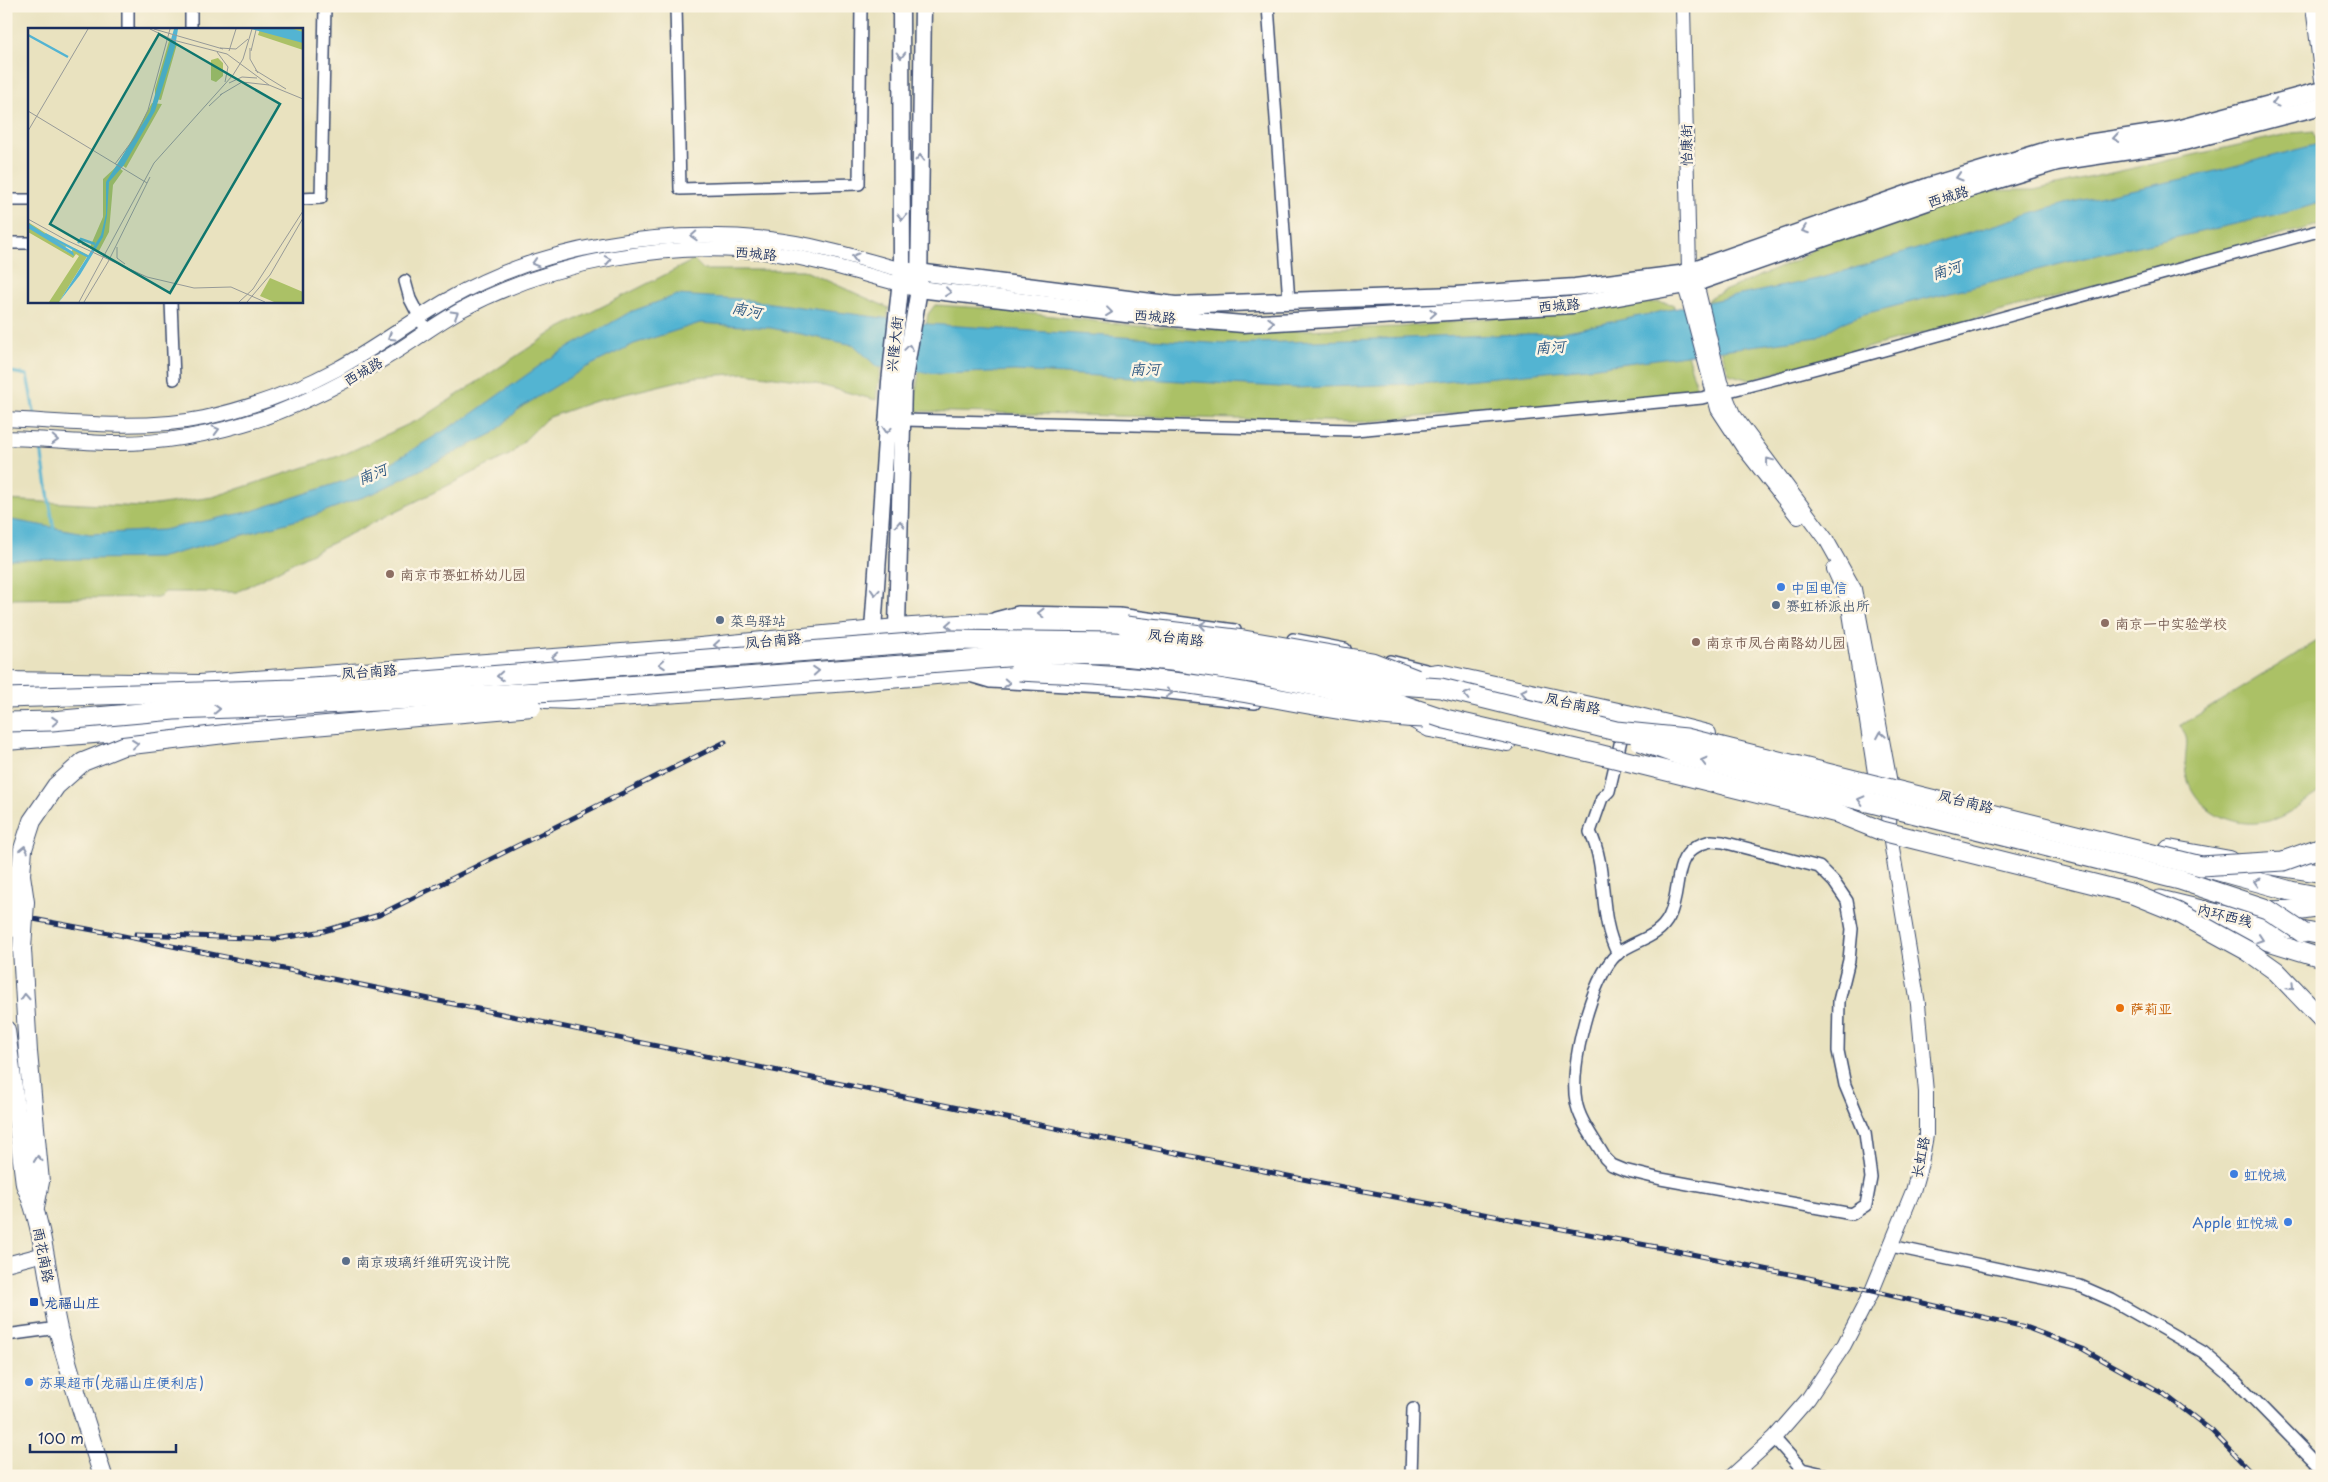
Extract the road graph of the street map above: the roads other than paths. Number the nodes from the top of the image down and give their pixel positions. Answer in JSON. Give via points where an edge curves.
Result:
{"nodes":[{"id":1,"x":128,"y":6,"type":"edge"},
{"id":2,"x":191,"y":6,"type":"edge"},
{"id":3,"x":325,"y":6,"type":"edge"},
{"id":4,"x":676,"y":6,"type":"edge"},
{"id":5,"x":861,"y":6,"type":"edge"},
{"id":6,"x":901,"y":6,"type":"edge"},
{"id":7,"x":923,"y":6,"type":"edge"},
{"id":8,"x":1268,"y":6,"type":"edge"},
{"id":9,"x":1683,"y":6,"type":"edge"},
{"id":10,"x":2313,"y":6,"type":"edge"},
{"id":11,"x":128,"y":28,"type":"edge"},
{"id":12,"x":191,"y":28,"type":"edge"},
{"id":13,"x":2322,"y":80,"type":"edge"},
{"id":14,"x":2322,"y":90,"type":"edge"},
{"id":15,"x":2322,"y":106,"type":"edge"},
{"id":16,"x":302,"y":198,"type":"edge"},
{"id":17,"x":6,"y":200,"type":"edge"},
{"id":18,"x":28,"y":200,"type":"edge"},
{"id":19,"x":2322,"y":230,"type":"edge"},
{"id":20,"x":28,"y":243,"type":"edge"},
{"id":21,"x":6,"y":244,"type":"edge"},
{"id":22,"x":828,"y":250,"type":"junction"},
{"id":23,"x":824,"y":264,"type":"junction"},
{"id":24,"x":906,"y":275,"type":"junction"},
{"id":25,"x":405,"y":281,"type":"dead end"},
{"id":26,"x":1690,"y":284,"type":"junction"},
{"id":27,"x":919,"y":288,"type":"junction"},
{"id":28,"x":171,"y":302,"type":"edge"},
{"id":29,"x":1289,"y":302,"type":"junction"},
{"id":30,"x":420,"y":318,"type":"junction"},
{"id":31,"x":427,"y":332,"type":"junction"},
{"id":32,"x":174,"y":379,"type":"dead end"},
{"id":33,"x":897,"y":383,"type":"junction"},
{"id":34,"x":1719,"y":394,"type":"junction"},
{"id":35,"x":6,"y":419,"type":"edge"},
{"id":36,"x":32,"y":420,"type":"junction"},
{"id":37,"x":903,"y":420,"type":"junction"},
{"id":38,"x":6,"y":438,"type":"edge"},
{"id":39,"x":33,"y":439,"type":"junction"},
{"id":40,"x":974,"y":624,"type":"junction"},
{"id":41,"x":897,"y":628,"type":"junction"},
{"id":42,"x":873,"y":630,"type":"junction"},
{"id":43,"x":959,"y":673,"type":"junction"},
{"id":44,"x":892,"y":678,"type":"junction"},
{"id":45,"x":6,"y":681,"type":"edge"},
{"id":46,"x":866,"y":681,"type":"junction"},
{"id":47,"x":1440,"y":681,"type":"junction"},
{"id":48,"x":6,"y":690,"type":"edge"},
{"id":49,"x":6,"y":698,"type":"edge"},
{"id":50,"x":572,"y":700,"type":"junction"},
{"id":51,"x":1628,"y":714,"type":"junction"},
{"id":52,"x":6,"y":722,"type":"edge"},
{"id":53,"x":1437,"y":723,"type":"junction"},
{"id":54,"x":1616,"y":731,"type":"junction"},
{"id":55,"x":9,"y":741,"type":"edge"},
{"id":56,"x":1616,"y":765,"type":"junction"},
{"id":57,"x":1883,"y":781,"type":"junction"},
{"id":58,"x":1837,"y":813,"type":"junction"},
{"id":59,"x":1888,"y":830,"type":"junction"},
{"id":60,"x":2322,"y":847,"type":"edge"},
{"id":61,"x":2201,"y":866,"type":"junction"},
{"id":62,"x":6,"y":870,"type":"edge"},
{"id":63,"x":2322,"y":873,"type":"edge"},
{"id":64,"x":2130,"y":893,"type":"junction"},
{"id":65,"x":2322,"y":896,"type":"edge"},
{"id":66,"x":2322,"y":907,"type":"edge"},
{"id":67,"x":2322,"y":935,"type":"edge"},
{"id":68,"x":2322,"y":947,"type":"edge"},
{"id":69,"x":22,"y":949,"type":"junction"},
{"id":70,"x":1618,"y":954,"type":"junction"},
{"id":71,"x":2322,"y":958,"type":"edge"},
{"id":72,"x":2322,"y":1019,"type":"edge"},
{"id":73,"x":6,"y":1030,"type":"edge"},
{"id":74,"x":35,"y":1207,"type":"junction"},
{"id":75,"x":1891,"y":1246,"type":"junction"},
{"id":76,"x":44,"y":1254,"type":"junction"},
{"id":77,"x":6,"y":1264,"type":"edge"},
{"id":78,"x":58,"y":1328,"type":"junction"},
{"id":79,"x":6,"y":1335,"type":"edge"},
{"id":80,"x":1413,"y":1409,"type":"dead end"},
{"id":81,"x":1774,"y":1438,"type":"junction"},
{"id":82,"x":2322,"y":1469,"type":"edge"},
{"id":83,"x":1798,"y":1472,"type":"edge"},
{"id":84,"x":103,"y":1476,"type":"edge"},
{"id":85,"x":1411,"y":1476,"type":"edge"},
{"id":86,"x":1732,"y":1476,"type":"edge"},
{"id":87,"x":1832,"y":1476,"type":"edge"}],
"edges":[{"from":1,"to":11,"type":"street"},
{"from":2,"to":12,"type":"street"},
{"from":3,"to":16,"type":"street","via":[[321,198]]},
{"from":4,"to":5,"type":"street","via":[[680,189],[859,184]]},
{"from":6,"to":24,"type":"main road","name":"兴隆大街","one_way":true},
{"from":24,"to":7,"type":"main road","name":"兴隆大街","one_way":true},
{"from":8,"to":29,"type":"street"},
{"from":9,"to":26,"type":"street","name":"怡康街"},
{"from":10,"to":13,"type":"street"},
{"from":14,"to":26,"type":"main road","name":"西城路","one_way":true,"via":[[2173,130],[2054,148],[1929,186]]},
{"from":15,"to":26,"type":"main road","name":"西城路","via":[[2176,144],[2057,162],[1933,200]]},
{"from":17,"to":18,"type":"street"},
{"from":19,"to":34,"type":"street"},
{"from":20,"to":21,"type":"street"},
{"from":22,"to":23,"type":"street","via":[[833,258]]},
{"from":24,"to":22,"type":"street","name":"西城路","one_way":true},
{"from":22,"to":30,"type":"street","name":"西城路","one_way":true,"via":[[770,239],[701,235],[638,240],[590,248],[529,265],[484,282]]},
{"from":23,"to":24,"type":"street","name":"西城路"},
{"from":31,"to":23,"type":"street","name":"西城路","one_way":true,"via":[[458,312],[533,278],[640,254],[704,250],[772,253]]},
{"from":24,"to":27,"type":"main road","name":"西城路"},
{"from":24,"to":29,"type":"main road","name":"西城路","via":[[1175,306]]},
{"from":24,"to":33,"type":"main road","name":"兴隆大街","via":[[897,314]]},
{"from":25,"to":30,"type":"street"},
{"from":27,"to":26,"type":"main road","name":"西城路","one_way":true,"via":[[1126,314],[1243,324],[1572,305]]},
{"from":26,"to":29,"type":"main road","name":"西城路"},
{"from":26,"to":34,"type":"street","name":"怡康街"},
{"from":33,"to":27,"type":"main road","name":"兴隆大街","one_way":true},
{"from":28,"to":32,"type":"street"},
{"from":30,"to":31,"type":"street"},
{"from":30,"to":36,"type":"street","name":"西城路","one_way":true,"via":[[337,369],[294,390],[204,418],[145,423]]},
{"from":39,"to":31,"type":"street","name":"西城路","one_way":true,"via":[[147,442],[206,433],[262,418],[345,382]]},
{"from":33,"to":37,"type":"main road","name":"兴隆大街"},
{"from":33,"to":42,"type":"main road","name":"兴隆大街","one_way":true},
{"from":34,"to":37,"type":"street","via":[[1355,430]]},
{"from":34,"to":57,"type":"street","name":"长虹路","via":[[1826,539],[1854,588]]},
{"from":35,"to":36,"type":"street","name":"西城路"},
{"from":36,"to":39,"type":"street","via":[[21,429]]},
{"from":41,"to":37,"type":"main road","name":"兴隆大街","one_way":true},
{"from":38,"to":39,"type":"street","name":"西城路"},
{"from":40,"to":41,"type":"main road","name":"凤台南路","one_way":true},
{"from":40,"to":47,"type":"main road","name":"凤台南路","via":[[1000,630],[1093,630],[1192,637],[1404,678]]},
{"from":47,"to":40,"type":"highway","one_way":true,"bridge":true,"via":[[1372,662],[1244,640],[1126,626]]},
{"from":41,"to":42,"type":"main road","name":"凤台南路"},
{"from":41,"to":44,"type":"main road","name":"兴隆大街"},
{"from":42,"to":45,"type":"main road","name":"凤台南路","one_way":true,"via":[[690,648],[198,684]]},
{"from":42,"to":46,"type":"main road","name":"兴隆大街"},
{"from":43,"to":44,"type":"main road","name":"凤台南路"},
{"from":43,"to":53,"type":"highway","one_way":true,"bridge":true,"via":[[1019,671],[1158,680]]},
{"from":43,"to":53,"type":"main road","name":"凤台南路","via":[[983,665],[1172,672],[1247,681],[1397,710]]},
{"from":44,"to":46,"type":"main road","name":"凤台南路"},
{"from":46,"to":50,"type":"main road","name":"凤台南路"},
{"from":47,"to":49,"type":"highway","name":"凤台南路","one_way":true,"bridge":true,"via":[[1398,685],[1257,658],[1180,648],[1114,642],[989,639],[273,690]]},
{"from":51,"to":47,"type":"main road","name":"凤台南路","one_way":true},
{"from":54,"to":47,"type":"highway","name":"凤台南路","one_way":true,"bridge":true},
{"from":48,"to":55,"type":"main road"},
{"from":50,"to":55,"type":"main road","name":"凤台南路","via":[[530,699]]},
{"from":69,"to":50,"type":"main road","name":"凤台南路","one_way":true,"bridge":true,"via":[[25,902],[21,875],[23,849],[32,821],[56,786],[83,762],[123,746],[532,707]]},
{"from":51,"to":56,"type":"street"},
{"from":51,"to":57,"type":"main road","name":"凤台南路"},
{"from":52,"to":53,"type":"highway","name":"凤台南路","one_way":true,"bridge":true,"via":[[174,710],[515,694],[1047,654],[1113,655],[1252,673],[1394,702]]},
{"from":53,"to":56,"type":"main road","name":"凤台南路"},
{"from":53,"to":58,"type":"highway","name":"凤台南路","bridge":true},
{"from":54,"to":61,"type":"highway","name":"凤台南路","bridge":true,"via":[[1686,738]]},
{"from":68,"to":54,"type":"highway","one_way":true,"bridge":true,"via":[[2267,909],[2180,880],[1679,755]]},
{"from":56,"to":59,"type":"main road","name":"凤台南路"},
{"from":56,"to":70,"type":"street","via":[[1609,790],[1602,798],[1590,832],[1595,843],[1610,940]]},
{"from":57,"to":59,"type":"street","name":"长虹路"},
{"from":57,"to":63,"type":"main road","name":"凤台南路","via":[[2190,854]]},
{"from":58,"to":64,"type":"highway","bridge":true,"via":[[1882,831]]},
{"from":58,"to":66,"type":"highway","bridge":true,"via":[[1880,817],[2176,887],[2253,911]]},
{"from":59,"to":71,"type":"main road","name":"凤台南路","one_way":true,"via":[[2097,889]]},
{"from":59,"to":75,"type":"street","name":"长虹路","via":[[1918,1004],[1926,1092],[1926,1135],[1921,1163]]},
{"from":60,"to":61,"type":"highway","bridge":true,"via":[[2283,861]]},
{"from":65,"to":61,"type":"highway","one_way":true,"via":[[2291,891]]},
{"from":62,"to":69,"type":"main road","bridge":true},
{"from":64,"to":67,"type":"highway","name":"内环西线","bridge":true},
{"from":64,"to":72,"type":"highway","one_way":true,"bridge":true,"via":[[2177,912],[2248,951],[2276,971]]},
{"from":74,"to":69,"type":"main road","name":"雨花南路","one_way":true,"via":[[40,1182]]},
{"from":70,"to":70,"type":"street","via":[[1600,978],[1590,1000],[1575,1089],[1576,1103],[1612,1165],[1661,1180],[1852,1214],[1866,1205],[1871,1178],[1865,1134],[1845,1085],[1838,1051],[1839,1001],[1849,960],[1852,929],[1847,901],[1834,882],[1819,867],[1722,842],[1699,844],[1688,853],[1680,868],[1672,908],[1660,930]]},
{"from":73,"to":74,"type":"main road","name":"雨花南路","via":[[25,1184]]},
{"from":74,"to":76,"type":"main road","name":"雨花南路"},
{"from":75,"to":81,"type":"street","name":"长虹路","via":[[1844,1345],[1808,1399]]},
{"from":75,"to":82,"type":"street","via":[[2071,1284],[2112,1300],[2203,1352],[2232,1377]]},
{"from":76,"to":77,"type":"street"},
{"from":76,"to":78,"type":"main road","name":"雨花南路"},
{"from":78,"to":79,"type":"street"},
{"from":78,"to":84,"type":"main road","name":"雨花南路"},
{"from":80,"to":85,"type":"street"},
{"from":81,"to":83,"type":"street"},
{"from":81,"to":86,"type":"street","name":"长虹路"},
{"from":83,"to":87,"type":"street"}]}
